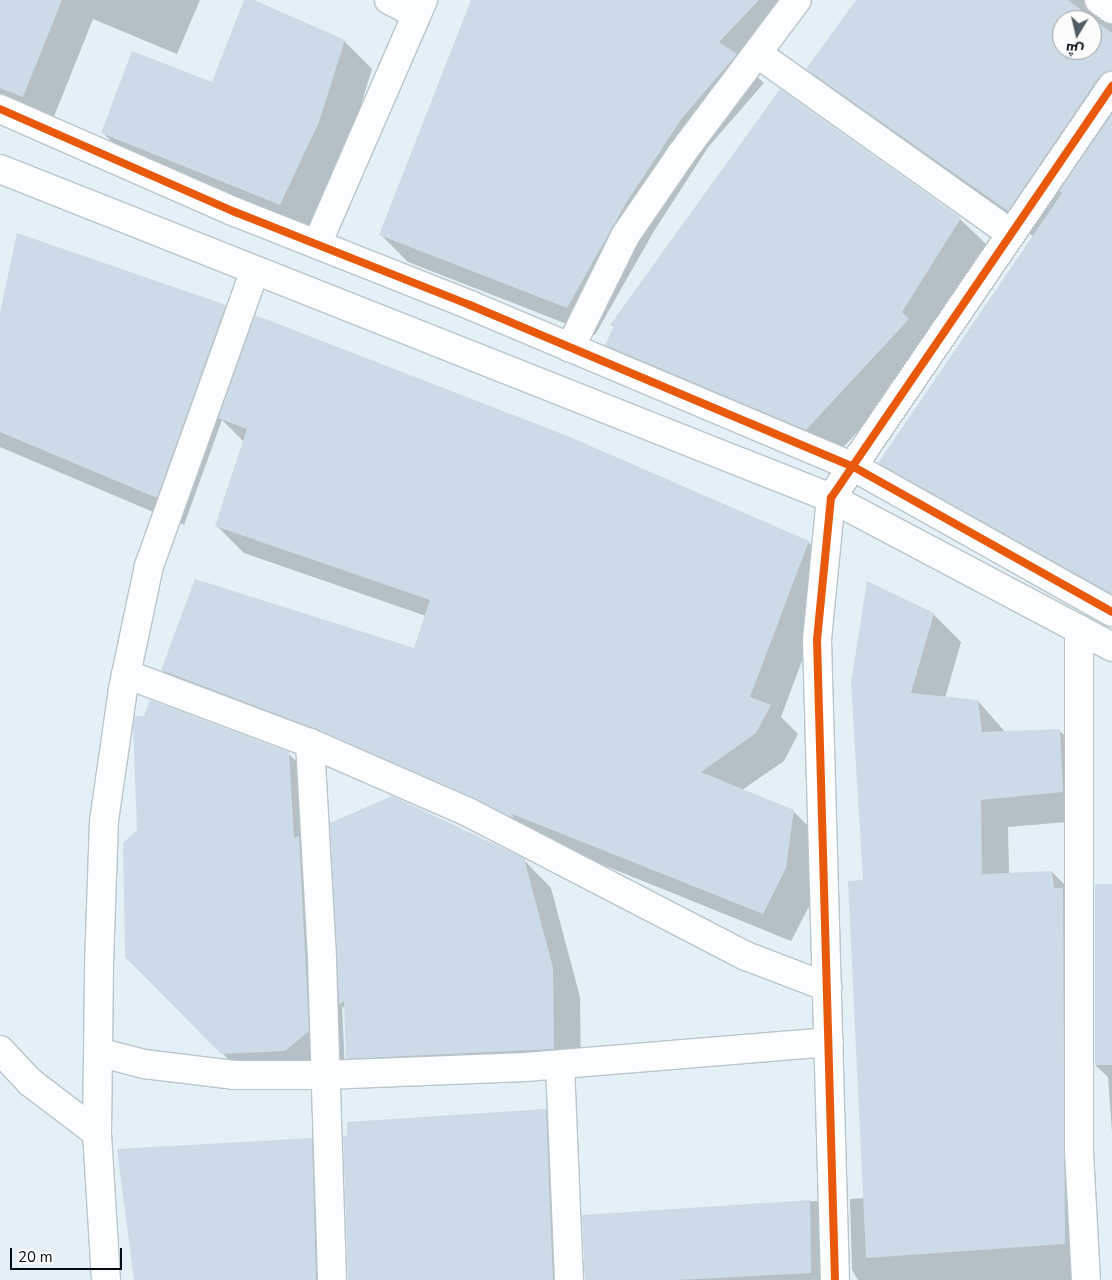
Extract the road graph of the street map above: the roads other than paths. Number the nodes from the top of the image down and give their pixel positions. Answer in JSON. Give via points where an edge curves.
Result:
{"nodes":[{"id":1,"x":389,"y":0,"type":"edge"},
{"id":2,"x":797,"y":0,"type":"edge"},
{"id":3,"x":1099,"y":0,"type":"edge"},
{"id":4,"x":419,"y":7,"type":"edge"},
{"id":5,"x":1112,"y":9,"type":"edge"},
{"id":6,"x":758,"y":54,"type":"junction"},
{"id":7,"x":1112,"y":86,"type":"edge"},
{"id":8,"x":0,"y":109,"type":"edge"},
{"id":9,"x":0,"y":169,"type":"edge"},
{"id":10,"x":1011,"y":234,"type":"junction"},
{"id":11,"x":317,"y":244,"type":"junction"},
{"id":12,"x":254,"y":272,"type":"junction"},
{"id":13,"x":570,"y":348,"type":"junction"},
{"id":14,"x":852,"y":466,"type":"junction"},
{"id":15,"x":831,"y":498,"type":"junction"},
{"id":16,"x":1112,"y":612,"type":"edge"},
{"id":17,"x":1079,"y":629,"type":"junction"},
{"id":18,"x":1112,"y":648,"type":"edge"},
{"id":19,"x":126,"y":674,"type":"junction"},
{"id":20,"x":310,"y":743,"type":"junction"},
{"id":21,"x":827,"y":987,"type":"junction"},
{"id":22,"x":829,"y":1042,"type":"junction"},
{"id":23,"x":0,"y":1050,"type":"edge"},
{"id":24,"x":98,"y":1052,"type":"junction"},
{"id":25,"x":560,"y":1064,"type":"junction"},
{"id":26,"x":326,"y":1075,"type":"junction"},
{"id":27,"x":97,"y":1133,"type":"junction"},
{"id":28,"x":106,"y":1280,"type":"edge"},
{"id":29,"x":332,"y":1280,"type":"edge"},
{"id":30,"x":569,"y":1280,"type":"edge"},
{"id":31,"x":836,"y":1280,"type":"edge"},
{"id":32,"x":1086,"y":1280,"type":"edge"}],
"edges":[{"from":1,"to":4,"type":"street"},
{"from":2,"to":6,"type":"street"},
{"from":3,"to":5,"type":"street"},
{"from":4,"to":11,"type":"street"},
{"from":6,"to":10,"type":"street"},
{"from":6,"to":13,"type":"street","via":[[682,153],[624,236]]},
{"from":7,"to":10,"type":"street"},
{"from":8,"to":11,"type":"street"},
{"from":9,"to":12,"type":"street"},
{"from":10,"to":14,"type":"street"},
{"from":11,"to":13,"type":"street"},
{"from":12,"to":15,"type":"street"},
{"from":12,"to":19,"type":"street","via":[[149,566]]},
{"from":13,"to":14,"type":"street"},
{"from":14,"to":15,"type":"street"},
{"from":14,"to":16,"type":"street"},
{"from":15,"to":17,"type":"street"},
{"from":15,"to":21,"type":"street","via":[[817,640]]},
{"from":17,"to":18,"type":"street"},
{"from":17,"to":32,"type":"street","via":[[1079,1141]]},
{"from":19,"to":20,"type":"street"},
{"from":19,"to":24,"type":"street","via":[[104,821]]},
{"from":20,"to":21,"type":"street","via":[[468,812],[746,956]]},
{"from":20,"to":26,"type":"street"},
{"from":21,"to":22,"type":"street"},
{"from":22,"to":25,"type":"street"},
{"from":22,"to":31,"type":"street"},
{"from":23,"to":27,"type":"street","via":[[30,1082]]},
{"from":24,"to":26,"type":"street","via":[[144,1064],[233,1075]]},
{"from":24,"to":27,"type":"street"},
{"from":25,"to":26,"type":"street"},
{"from":25,"to":30,"type":"street"},
{"from":26,"to":29,"type":"street"},
{"from":27,"to":28,"type":"street"}]}
